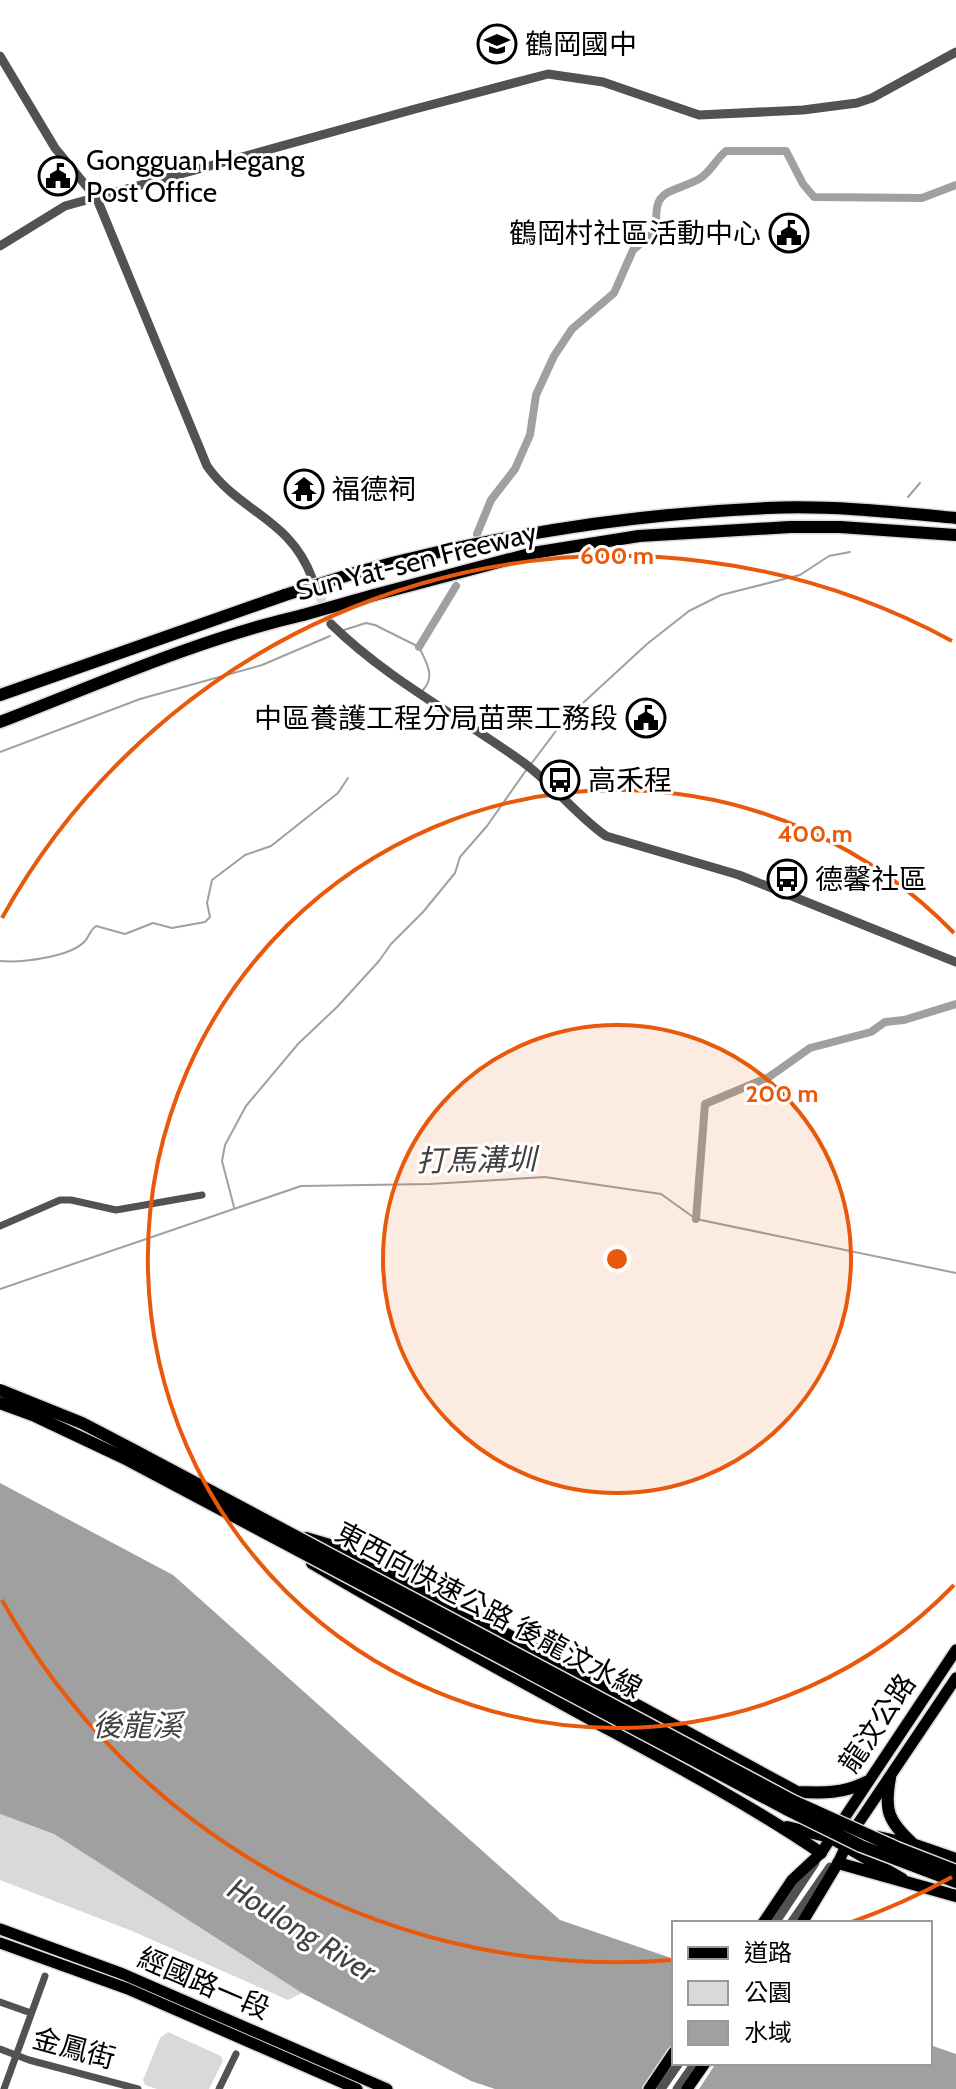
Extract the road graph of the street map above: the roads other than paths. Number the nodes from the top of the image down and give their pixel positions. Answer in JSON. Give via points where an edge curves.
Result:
{"nodes":[{"id":1,"x":956,"y":52,"type":"edge"},
{"id":2,"x":0,"y":56,"type":"edge"},
{"id":3,"x":97,"y":199,"type":"junction"},
{"id":4,"x":0,"y":246,"type":"edge"},
{"id":5,"x":956,"y":518,"type":"edge"},
{"id":6,"x":956,"y":535,"type":"edge"},
{"id":7,"x":312,"y":578,"type":"tunnel mouth"},
{"id":8,"x":331,"y":624,"type":"tunnel mouth"},
{"id":9,"x":0,"y":695,"type":"edge"},
{"id":10,"x":0,"y":722,"type":"edge"},
{"id":11,"x":956,"y":962,"type":"edge"},
{"id":12,"x":202,"y":1195,"type":"dead end"},
{"id":13,"x":0,"y":1226,"type":"edge"},
{"id":14,"x":0,"y":1390,"type":"edge"},
{"id":15,"x":0,"y":1403,"type":"edge"},
{"id":16,"x":274,"y":1536,"type":"junction"},
{"id":17,"x":302,"y":1537,"type":"junction"},
{"id":18,"x":956,"y":1650,"type":"edge"},
{"id":19,"x":956,"y":1678,"type":"edge"},
{"id":20,"x":890,"y":1778,"type":"junction"},
{"id":21,"x":866,"y":1782,"type":"junction"},
{"id":22,"x":797,"y":1792,"type":"junction"},
{"id":23,"x":839,"y":1824,"type":"junction"},
{"id":24,"x":780,"y":1826,"type":"junction"},
{"id":25,"x":853,"y":1831,"type":"junction"},
{"id":26,"x":830,"y":1837,"type":"junction"},
{"id":27,"x":846,"y":1844,"type":"junction"},
{"id":28,"x":915,"y":1845,"type":"junction"},
{"id":29,"x":821,"y":1853,"type":"junction"},
{"id":30,"x":956,"y":1859,"type":"edge"},
{"id":31,"x":838,"y":1863,"type":"junction"},
{"id":32,"x":956,"y":1871,"type":"edge"},
{"id":33,"x":902,"y":1879,"type":"junction"},
{"id":34,"x":956,"y":1882,"type":"edge"},
{"id":35,"x":956,"y":1896,"type":"edge"},
{"id":36,"x":764,"y":1921,"type":"edge"},
{"id":37,"x":776,"y":1921,"type":"edge"},
{"id":38,"x":792,"y":1921,"type":"edge"},
{"id":39,"x":803,"y":1921,"type":"edge"},
{"id":40,"x":0,"y":1929,"type":"edge"},
{"id":41,"x":0,"y":1943,"type":"edge"},
{"id":42,"x":45,"y":1976,"type":"dead end"},
{"id":43,"x":0,"y":2002,"type":"edge"},
{"id":44,"x":31,"y":2013,"type":"junction"},
{"id":45,"x":0,"y":2049,"type":"edge"},
{"id":46,"x":236,"y":2054,"type":"dead end"},
{"id":47,"x":16,"y":2055,"type":"junction"},
{"id":48,"x":672,"y":2055,"type":"edge"},
{"id":49,"x":678,"y":2065,"type":"edge"},
{"id":50,"x":694,"y":2065,"type":"edge"},
{"id":51,"x":704,"y":2065,"type":"edge"},
{"id":52,"x":4,"y":2089,"type":"edge"},
{"id":53,"x":138,"y":2089,"type":"edge"},
{"id":54,"x":219,"y":2089,"type":"edge"},
{"id":55,"x":357,"y":2089,"type":"edge"},
{"id":56,"x":387,"y":2089,"type":"edge"},
{"id":57,"x":649,"y":2089,"type":"edge"},
{"id":58,"x":661,"y":2089,"type":"edge"},
{"id":59,"x":677,"y":2089,"type":"edge"},
{"id":60,"x":687,"y":2089,"type":"edge"}],
"edges":[{"from":1,"to":3,"type":"street","via":[[872,98],[798,110],[699,115],[603,82],[548,74]]},
{"from":2,"to":3,"type":"street","via":[[55,148]]},
{"from":3,"to":4,"type":"street","via":[[65,206]]},
{"from":3,"to":7,"type":"street","via":[[207,466],[219,483],[297,546]]},
{"from":5,"to":9,"type":"highway","name":"Sun Yat-sen Freeway","bridge":true,"via":[[768,508],[498,538],[285,595]]},
{"from":6,"to":10,"type":"highway","name":"Sun Yat-sen Freeway","bridge":true,"via":[[790,527],[639,536],[533,553],[270,622]]},
{"from":8,"to":11,"type":"street","via":[[387,673],[528,767],[606,836],[739,875]]},
{"from":12,"to":13,"type":"street","via":[[116,1210],[60,1200]]},
{"from":14,"to":17,"type":"highway","name":"東西向快速公路 後龍汶水線","bridge":true,"via":[[82,1423]]},
{"from":15,"to":16,"type":"highway","name":"東西向快速公路 後龍汶水線","bridge":true,"via":[[124,1458]]},
{"from":16,"to":24,"type":"highway","via":[[298,1556],[389,1609]]},
{"from":16,"to":34,"type":"highway","name":"東西向快速公路 後龍汶水線","bridge":true,"via":[[786,1809],[861,1846]]},
{"from":17,"to":22,"type":"highway","via":[[333,1546],[479,1619]]},
{"from":17,"to":32,"type":"highway","name":"東西向快速公路 後龍汶水線","bridge":true,"via":[[793,1801]]},
{"from":18,"to":21,"type":"main road","name":"龍汶公路"},
{"from":19,"to":20,"type":"main road","name":"龍汶公路"},
{"from":20,"to":25,"type":"main road","name":"龍汶公路"},
{"from":20,"to":28,"type":"highway","via":[[886,1806],[895,1827]]},
{"from":21,"to":22,"type":"highway","via":[[851,1790]]},
{"from":21,"to":23,"type":"main road","name":"龍汶公路"},
{"from":22,"to":23,"type":"highway"},
{"from":23,"to":25,"type":"highway"},
{"from":23,"to":26,"type":"main road","name":"龍汶公路"},
{"from":24,"to":26,"type":"highway"},
{"from":24,"to":29,"type":"highway"},
{"from":25,"to":27,"type":"main road","name":"龍汶公路"},
{"from":25,"to":28,"type":"highway"},
{"from":26,"to":27,"type":"highway"},
{"from":26,"to":29,"type":"main road","name":"龍汶公路"},
{"from":27,"to":31,"type":"main road","name":"龍汶公路"},
{"from":27,"to":33,"type":"highway"},
{"from":27,"to":38,"type":"street"},
{"from":28,"to":30,"type":"highway"},
{"from":29,"to":36,"type":"main road","name":"龍汶公路","via":[[792,1880]]},
{"from":29,"to":37,"type":"street"},
{"from":31,"to":33,"type":"highway"},
{"from":31,"to":39,"type":"main road","name":"龍汶公路"},
{"from":33,"to":35,"type":"highway"},
{"from":40,"to":56,"type":"main road","name":"經國路一段","via":[[123,1974]]},
{"from":41,"to":55,"type":"main road","name":"經國路一段","via":[[128,1989]]},
{"from":42,"to":44,"type":"street"},
{"from":43,"to":44,"type":"street"},
{"from":44,"to":47,"type":"street"},
{"from":45,"to":47,"type":"street","name":"金鳳街"},
{"from":46,"to":54,"type":"street"},
{"from":47,"to":52,"type":"street"},
{"from":47,"to":53,"type":"street","name":"金鳳街"},
{"from":48,"to":57,"type":"main road"},
{"from":49,"to":58,"type":"street"},
{"from":50,"to":59,"type":"street"},
{"from":51,"to":60,"type":"main road"}]}
